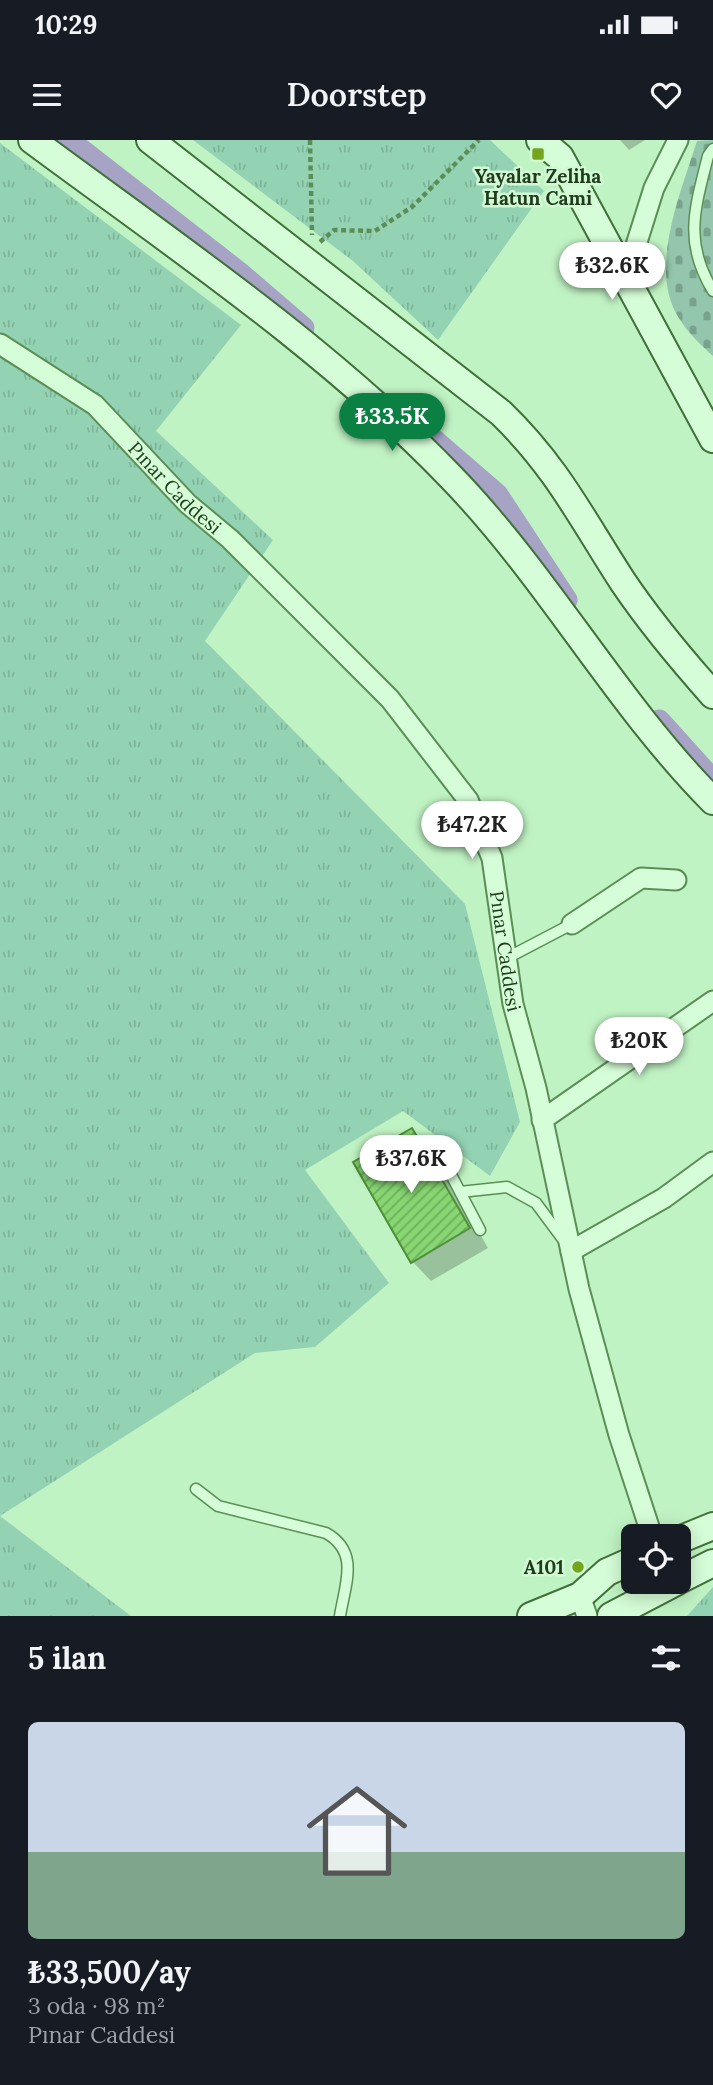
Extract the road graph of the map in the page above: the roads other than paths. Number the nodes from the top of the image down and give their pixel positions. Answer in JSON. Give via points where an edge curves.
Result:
{"nodes":[{"id":1,"x":32,"y":140,"type":"edge"},
{"id":2,"x":150,"y":140,"type":"edge"},
{"id":3,"x":540,"y":140,"type":"edge"},
{"id":4,"x":678,"y":140,"type":"edge"},
{"id":5,"x":713,"y":149,"type":"edge"},
{"id":6,"x":626,"y":277,"type":"junction"},
{"id":7,"x":713,"y":291,"type":"edge"},
{"id":8,"x":0,"y":344,"type":"edge"},
{"id":9,"x":713,"y":439,"type":"edge"},
{"id":10,"x":713,"y":695,"type":"edge"},
{"id":11,"x":713,"y":801,"type":"edge"},
{"id":12,"x":676,"y":880,"type":"dead end"},
{"id":13,"x":572,"y":924,"type":"joint"},
{"id":14,"x":507,"y":958,"type":"junction"},
{"id":15,"x":713,"y":1001,"type":"edge"},
{"id":16,"x":542,"y":1120,"type":"junction"},
{"id":17,"x":436,"y":1146,"type":"dead end"},
{"id":18,"x":713,"y":1162,"type":"edge"},
{"id":19,"x":460,"y":1192,"type":"junction"},
{"id":20,"x":480,"y":1230,"type":"dead end"},
{"id":21,"x":571,"y":1251,"type":"junction"},
{"id":22,"x":196,"y":1489,"type":"dead end"},
{"id":23,"x":648,"y":1524,"type":"edge"},
{"id":24,"x":713,"y":1526,"type":"edge"},
{"id":25,"x":691,"y":1535,"type":"edge"},
{"id":26,"x":713,"y":1563,"type":"edge"},
{"id":27,"x":621,"y":1566,"type":"edge"},
{"id":28,"x":691,"y":1574,"type":"edge"},
{"id":29,"x":652,"y":1594,"type":"edge"},
{"id":30,"x":583,"y":1606,"type":"edge"},
{"id":31,"x":340,"y":1616,"type":"edge"},
{"id":32,"x":531,"y":1616,"type":"edge"},
{"id":33,"x":611,"y":1616,"type":"edge"}],
"edges":[{"from":1,"to":11,"type":"street","via":[[313,352],[452,478],[539,584],[635,714]]},
{"from":2,"to":10,"type":"street","via":[[501,413],[560,479],[624,583]]},
{"from":3,"to":6,"type":"street","via":[[560,157]]},
{"from":4,"to":6,"type":"street","via":[[654,188]]},
{"from":5,"to":7,"type":"lane","via":[[692,222],[701,271]]},
{"from":6,"to":9,"type":"street"},
{"from":8,"to":14,"type":"street","name":"Pınar Caddesi","via":[[95,405],[188,504],[230,539],[390,699],[468,800],[483,831],[498,886]]},
{"from":12,"to":13,"type":"street","via":[[641,878]]},
{"from":13,"to":14,"type":"lane"},
{"from":14,"to":16,"type":"street","name":"Pınar Caddesi","via":[[513,1004]]},
{"from":15,"to":16,"type":"street"},
{"from":16,"to":21,"type":"street","name":"Pınar Caddesi"},
{"from":17,"to":19,"type":"lane"},
{"from":18,"to":21,"type":"street","via":[[664,1198]]},
{"from":19,"to":20,"type":"lane"},
{"from":19,"to":21,"type":"lane","via":[[507,1187],[536,1203]]},
{"from":21,"to":23,"type":"street","name":"Pınar Caddesi","via":[[607,1396]]},
{"from":22,"to":31,"type":"lane","via":[[218,1506],[326,1533],[340,1543],[348,1554]]},
{"from":24,"to":25,"type":"street"},
{"from":26,"to":28,"type":"street"},
{"from":27,"to":30,"type":"street","via":[[607,1572]]},
{"from":29,"to":33,"type":"street"},
{"from":30,"to":32,"type":"street"}]}
